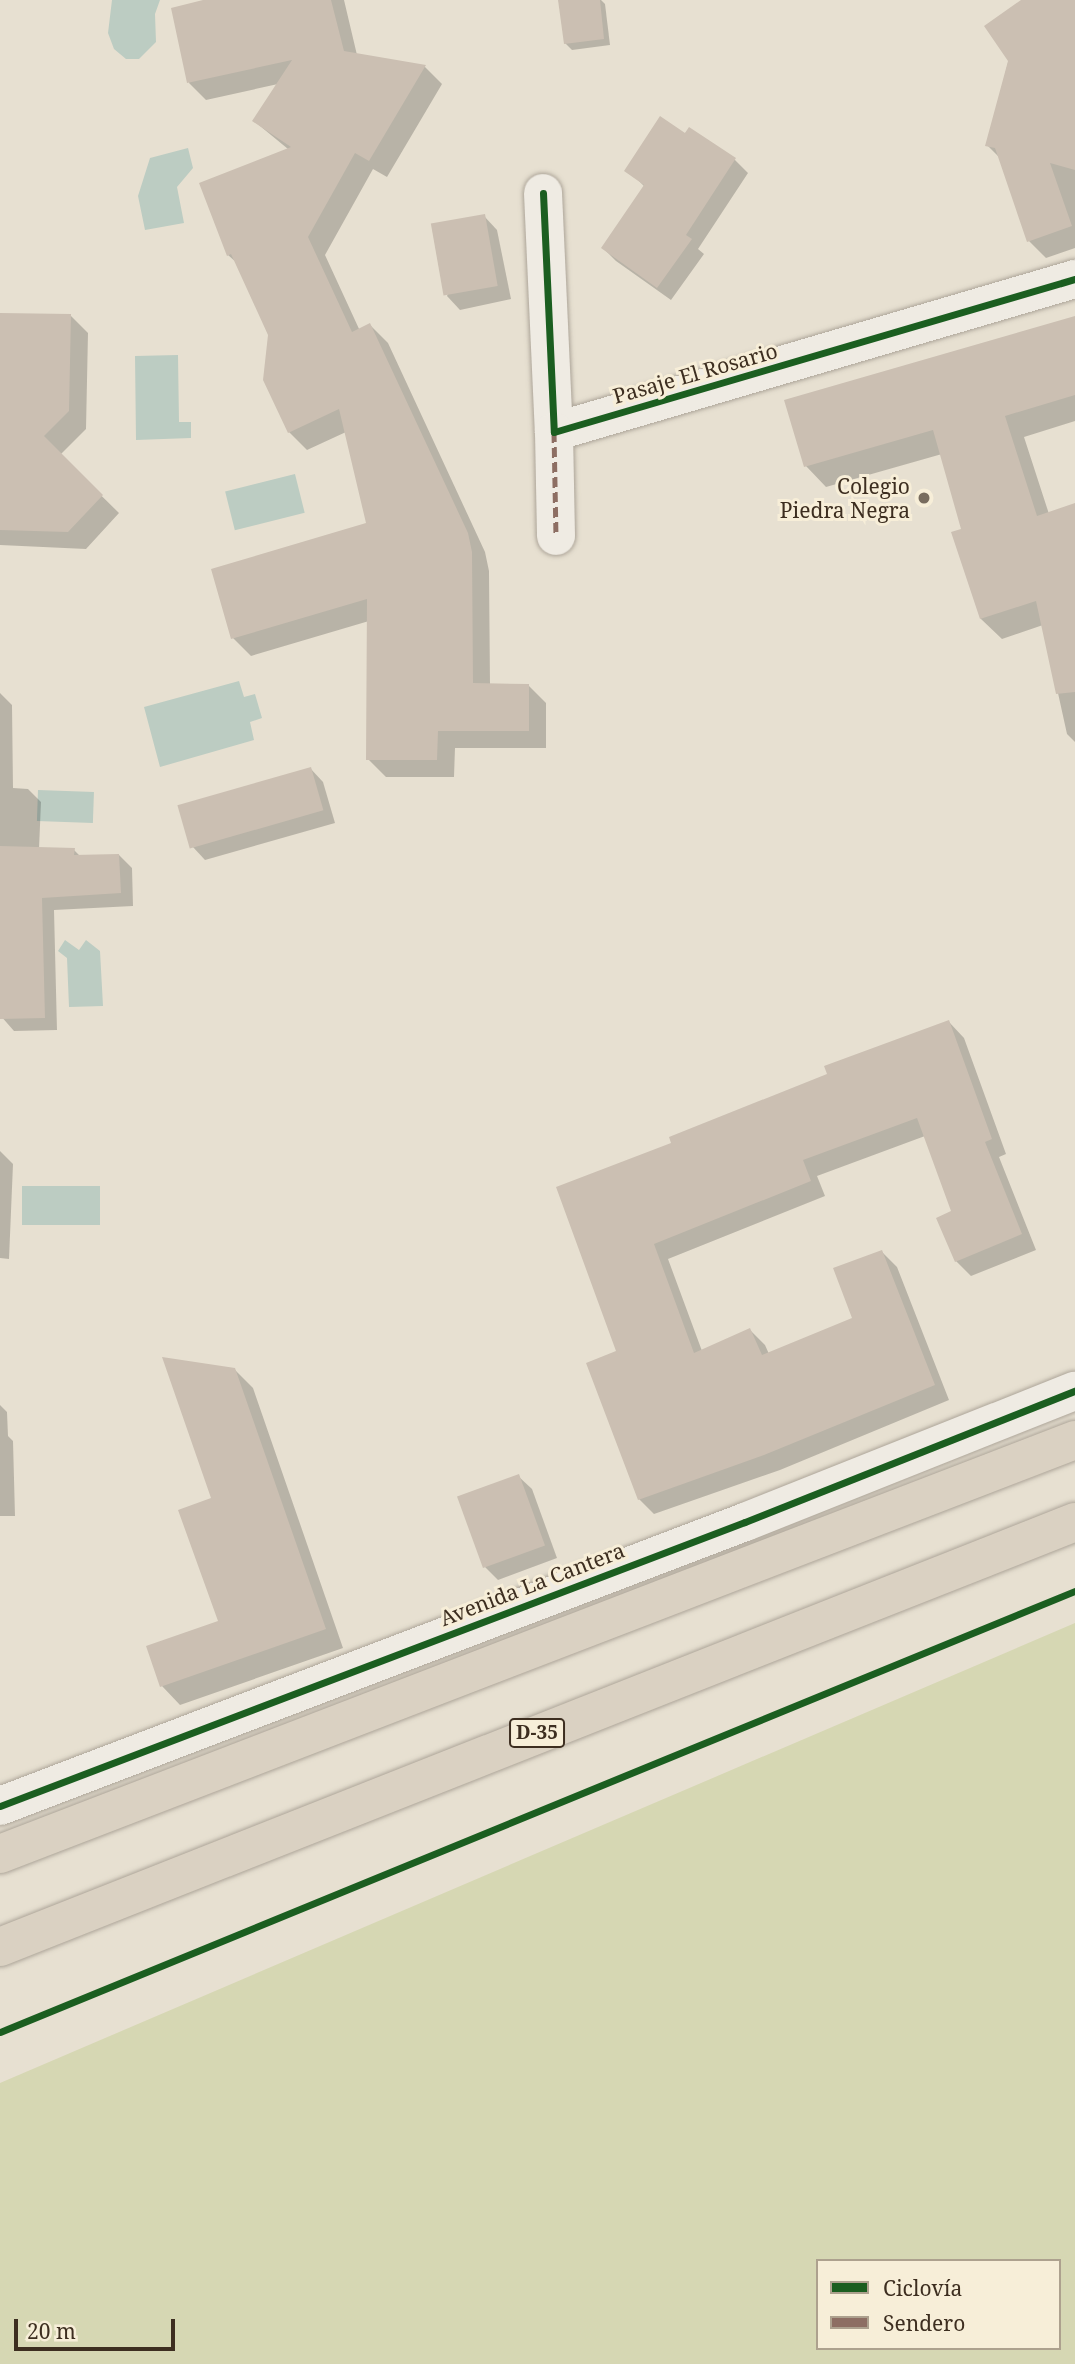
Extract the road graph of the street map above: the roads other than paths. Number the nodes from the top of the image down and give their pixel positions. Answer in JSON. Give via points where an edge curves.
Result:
{"nodes":[{"id":1,"x":543,"y":193,"type":"dead end"},
{"id":2,"x":1075,"y":279,"type":"edge"},
{"id":3,"x":554,"y":432,"type":"junction"},
{"id":4,"x":556,"y":536,"type":"dead end"},
{"id":5,"x":1075,"y":1391,"type":"edge"},
{"id":6,"x":1075,"y":1440,"type":"edge"},
{"id":7,"x":1075,"y":1522,"type":"edge"},
{"id":8,"x":0,"y":1806,"type":"edge"},
{"id":9,"x":0,"y":1854,"type":"edge"},
{"id":10,"x":0,"y":1947,"type":"edge"}],
"edges":[{"from":1,"to":3,"type":"street"},
{"from":2,"to":3,"type":"street","name":"Pasaje El Rosario"},
{"from":3,"to":4,"type":"street"},
{"from":5,"to":8,"type":"street","name":"Avenida La Cantera"},
{"from":6,"to":9,"type":"highway"},
{"from":7,"to":10,"type":"highway","number":"D-35"}]}
